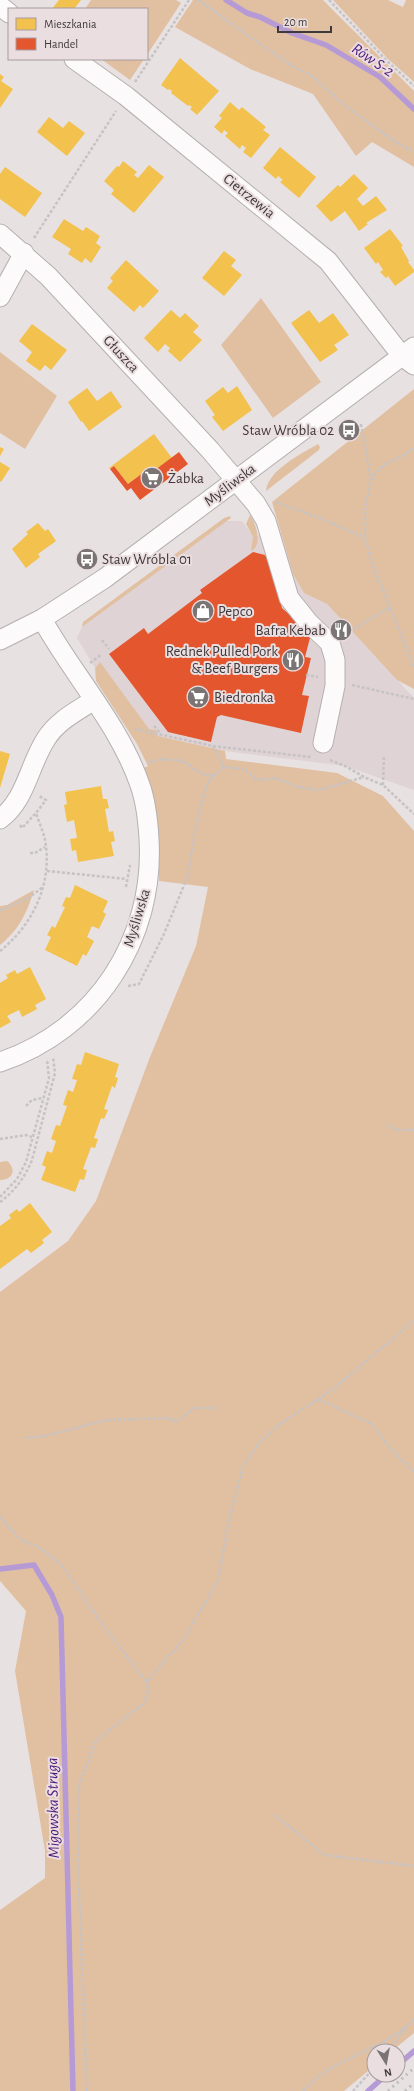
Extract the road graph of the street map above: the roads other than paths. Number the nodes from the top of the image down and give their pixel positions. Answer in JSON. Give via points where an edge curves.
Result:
{"nodes":[{"id":1,"x":0,"y":6,"type":"edge"},
{"id":2,"x":8,"y":12,"type":"edge"},
{"id":3,"x":75,"y":60,"type":"edge"},
{"id":4,"x":0,"y":234,"type":"edge"},
{"id":5,"x":24,"y":253,"type":"junction"},
{"id":6,"x":0,"y":297,"type":"edge"},
{"id":7,"x":410,"y":356,"type":"edge"},
{"id":8,"x":236,"y":480,"type":"junction"},
{"id":9,"x":42,"y":619,"type":"junction"},
{"id":10,"x":0,"y":640,"type":"edge"},
{"id":11,"x":94,"y":700,"type":"junction"},
{"id":12,"x":320,"y":753,"type":"road end"},
{"id":13,"x":0,"y":819,"type":"edge"},
{"id":14,"x":0,"y":1062,"type":"edge"}],
"edges":[{"from":1,"to":2,"type":"street"},
{"from":3,"to":7,"type":"street","name":"Cietrzewia","via":[[126,96],[328,261]]},
{"from":4,"to":5,"type":"street","name":"Głuszca"},
{"from":5,"to":6,"type":"street"},
{"from":5,"to":8,"type":"street","name":"Głuszca"},
{"from":7,"to":8,"type":"street","name":"Myśliwska"},
{"from":8,"to":9,"type":"street","name":"Myśliwska","via":[[105,578]]},
{"from":8,"to":12,"type":"street","name":"Głuszca","via":[[266,521],[289,598],[309,623],[330,643],[335,660],[335,681]]},
{"from":9,"to":10,"type":"street","name":"Myśliwska"},
{"from":9,"to":11,"type":"street","name":"Myśliwska"},
{"from":11,"to":13,"type":"street","via":[[62,720],[46,738],[12,810]]},
{"from":11,"to":14,"type":"street","name":"Myśliwska","via":[[126,751],[141,786],[148,819],[150,854],[147,894],[129,947],[113,978],[46,1047]]}]}
